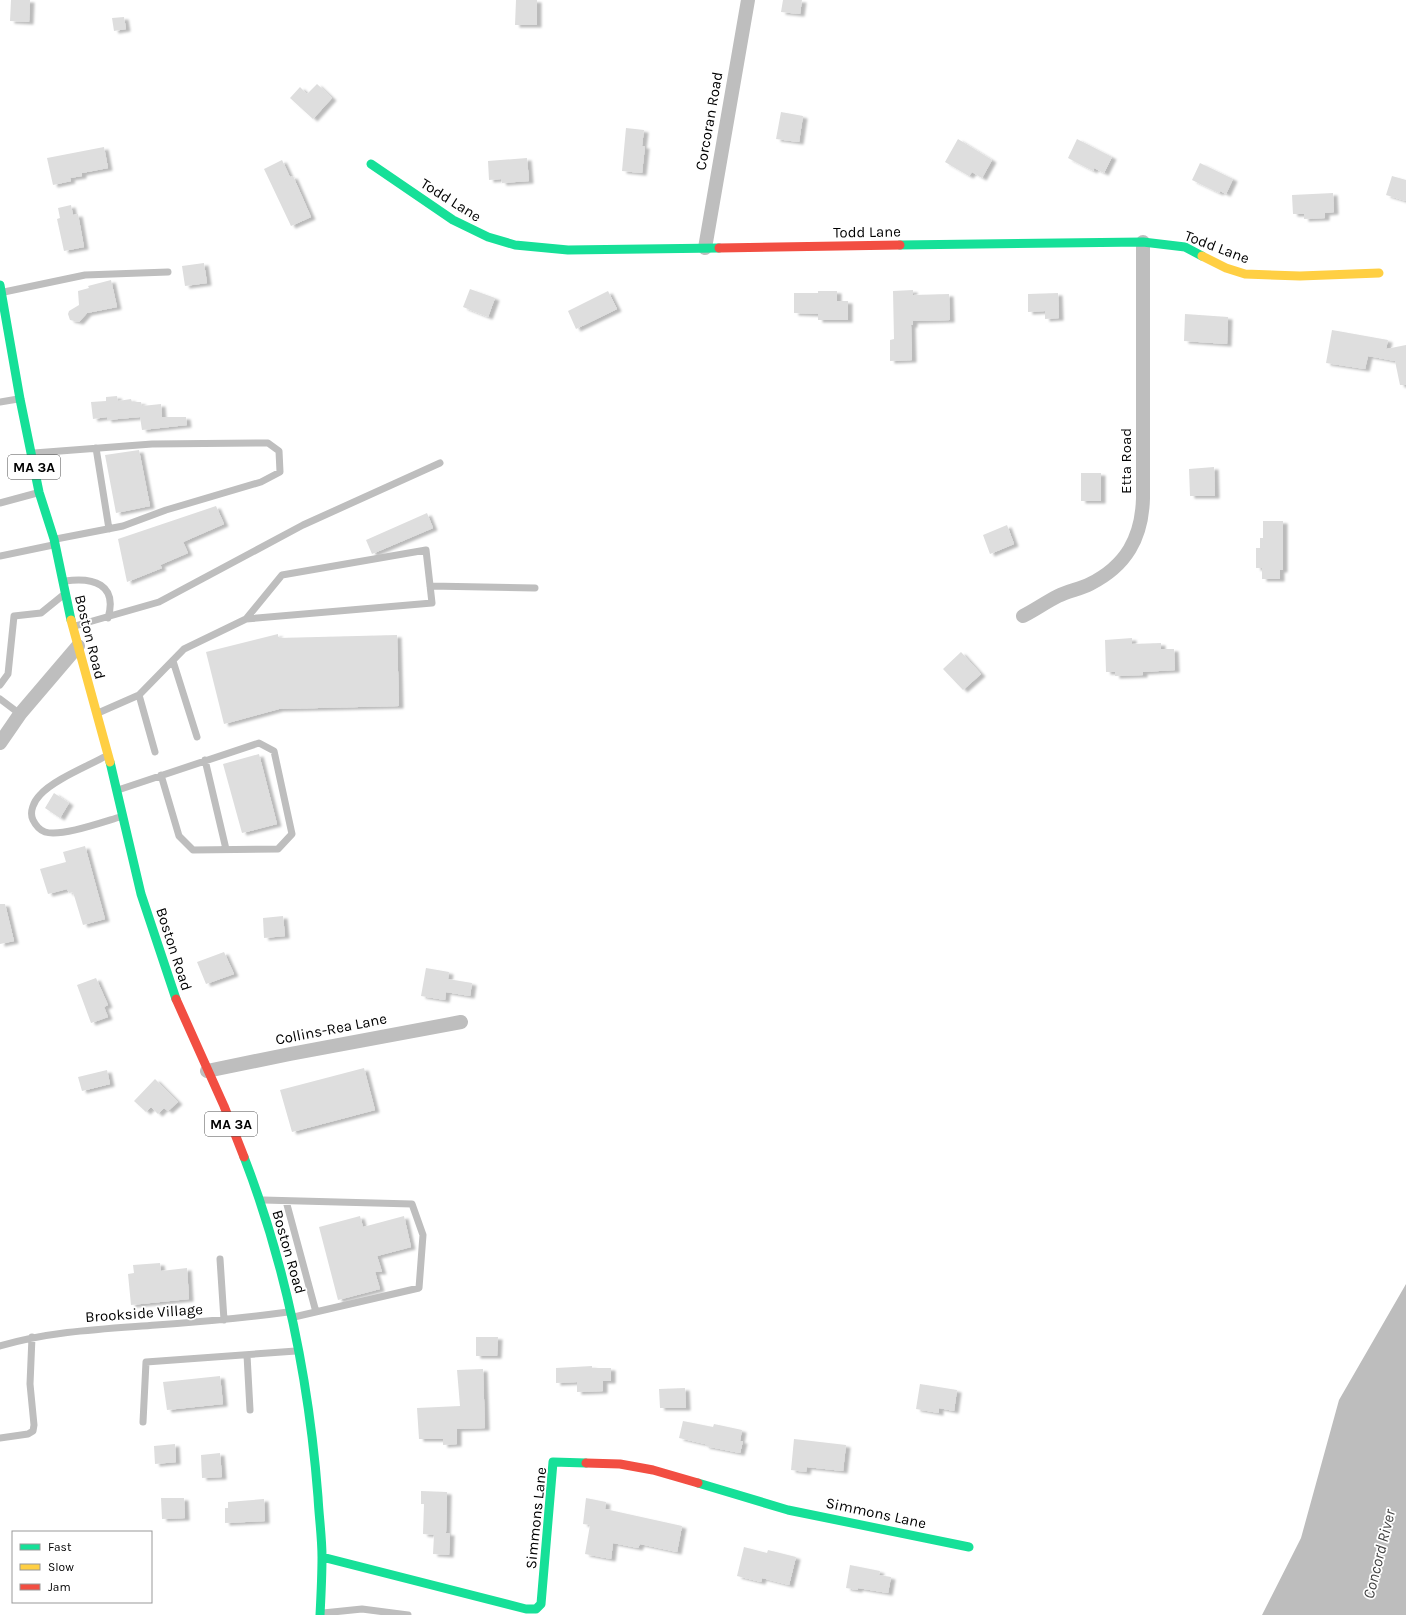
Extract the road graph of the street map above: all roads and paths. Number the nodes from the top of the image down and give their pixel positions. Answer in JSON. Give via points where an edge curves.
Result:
{"nodes":[{"id":1,"x":748,"y":0,"type":"edge"},
{"id":2,"x":371,"y":164,"type":"dead end"},
{"id":3,"x":1143,"y":242,"type":"junction"},
{"id":4,"x":705,"y":248,"type":"junction"},
{"id":5,"x":168,"y":272,"type":"dead end"},
{"id":6,"x":1379,"y":272,"type":"dead end"},
{"id":7,"x":1,"y":289,"type":"edge"},
{"id":8,"x":4,"y":336,"type":"edge"},
{"id":9,"x":20,"y":399,"type":"junction"},
{"id":10,"x":0,"y":402,"type":"edge"},
{"id":11,"x":96,"y":448,"type":"junction"},
{"id":12,"x":31,"y":453,"type":"junction"},
{"id":13,"x":440,"y":463,"type":"dead end"},
{"id":14,"x":39,"y":492,"type":"junction"},
{"id":15,"x":0,"y":503,"type":"edge"},
{"id":16,"x":109,"y":529,"type":"junction"},
{"id":17,"x":54,"y":542,"type":"junction"},
{"id":18,"x":0,"y":556,"type":"edge"},
{"id":19,"x":62,"y":581,"type":"junction"},
{"id":20,"x":430,"y":586,"type":"junction"},
{"id":21,"x":535,"y":588,"type":"dead end"},
{"id":22,"x":65,"y":594,"type":"junction"},
{"id":23,"x":1023,"y":616,"type":"dead end"},
{"id":24,"x":108,"y":618,"type":"junction"},
{"id":25,"x":246,"y":619,"type":"junction"},
{"id":26,"x":73,"y":627,"type":"junction"},
{"id":27,"x":78,"y":646,"type":"junction"},
{"id":28,"x":173,"y":661,"type":"junction"},
{"id":29,"x":0,"y":685,"type":"edge"},
{"id":30,"x":139,"y":695,"type":"junction"},
{"id":31,"x":0,"y":699,"type":"edge"},
{"id":32,"x":20,"y":714,"type":"junction"},
{"id":33,"x":96,"y":714,"type":"junction"},
{"id":34,"x":198,"y":737,"type":"dead end"},
{"id":35,"x":0,"y":743,"type":"edge"},
{"id":36,"x":155,"y":752,"type":"dead end"},
{"id":37,"x":108,"y":755,"type":"junction"},
{"id":38,"x":205,"y":760,"type":"junction"},
{"id":39,"x":161,"y":775,"type":"junction"},
{"id":40,"x":116,"y":790,"type":"junction"},
{"id":41,"x":122,"y":817,"type":"junction"},
{"id":42,"x":226,"y":849,"type":"junction"},
{"id":43,"x":461,"y":1022,"type":"dead end"},
{"id":44,"x":208,"y":1071,"type":"junction"},
{"id":45,"x":259,"y":1200,"type":"junction"},
{"id":46,"x":286,"y":1201,"type":"junction"},
{"id":47,"x":220,"y":1260,"type":"dead end"},
{"id":48,"x":316,"y":1312,"type":"junction"},
{"id":49,"x":291,"y":1314,"type":"junction"},
{"id":50,"x":224,"y":1320,"type":"junction"},
{"id":51,"x":32,"y":1337,"type":"junction"},
{"id":52,"x":0,"y":1346,"type":"edge"},
{"id":53,"x":298,"y":1351,"type":"junction"},
{"id":54,"x":247,"y":1355,"type":"junction"},
{"id":55,"x":250,"y":1410,"type":"dead end"},
{"id":56,"x":143,"y":1422,"type":"dead end"},
{"id":57,"x":0,"y":1438,"type":"edge"},
{"id":58,"x":969,"y":1547,"type":"dead end"},
{"id":59,"x":322,"y":1557,"type":"junction"},
{"id":60,"x":376,"y":1613,"type":"edge"},
{"id":61,"x":320,"y":1614,"type":"edge"},
{"id":62,"x":408,"y":1615,"type":"edge"}],
"edges":[{"from":1,"to":4,"type":"street","name":"Corcoran Road"},
{"from":2,"to":4,"type":"street","name":"Todd Lane","via":[[450,219],[477,233],[508,244],[568,250]]},
{"from":3,"to":4,"type":"street","name":"Todd Lane"},
{"from":3,"to":6,"type":"street","name":"Todd Lane","via":[[1185,247],[1226,268],[1245,274],[1294,276]]},
{"from":3,"to":23,"type":"street","name":"Etta Road","via":[[1143,498],[1139,530],[1125,557],[1102,577],[1058,596]]},
{"from":5,"to":7,"type":"lane","via":[[84,275]]},
{"from":7,"to":8,"type":"street","name":"Boston Road","number":"MA 3A"},
{"from":8,"to":9,"type":"street","name":"Boston Road","number":"MA 3A"},
{"from":9,"to":10,"type":"lane"},
{"from":9,"to":12,"type":"street","name":"Boston Road","number":"MA 3A"},
{"from":11,"to":12,"type":"lane"},
{"from":11,"to":16,"type":"lane"},
{"from":11,"to":16,"type":"lane","via":[[152,444],[268,443],[279,450],[280,472],[261,482]]},
{"from":12,"to":14,"type":"street","name":"Boston Road","number":"MA 3A"},
{"from":13,"to":24,"type":"lane","via":[[303,525],[159,602]]},
{"from":14,"to":15,"type":"lane"},
{"from":14,"to":17,"type":"street","name":"Boston Road","number":"MA 3A"},
{"from":16,"to":17,"type":"lane"},
{"from":17,"to":18,"type":"lane"},
{"from":17,"to":19,"type":"street","name":"Boston Road","number":"MA 3A"},
{"from":19,"to":22,"type":"street","name":"Boston Road","number":"MA 3A"},
{"from":19,"to":24,"type":"lane","via":[[80,579],[104,586],[110,602]]},
{"from":20,"to":21,"type":"lane"},
{"from":20,"to":25,"type":"lane","via":[[432,603]]},
{"from":20,"to":25,"type":"lane","via":[[426,550],[282,575]]},
{"from":22,"to":26,"type":"street","name":"Boston Road","number":"MA 3A"},
{"from":22,"to":29,"type":"lane","via":[[41,613],[14,616],[8,674]]},
{"from":24,"to":26,"type":"lane"},
{"from":25,"to":28,"type":"lane","via":[[184,649]]},
{"from":26,"to":27,"type":"street","name":"Boston Road","number":"MA 3A"},
{"from":27,"to":32,"type":"street"},
{"from":27,"to":33,"type":"street","name":"Boston Road","number":"MA 3A"},
{"from":28,"to":30,"type":"lane"},
{"from":28,"to":34,"type":"lane"},
{"from":30,"to":33,"type":"lane"},
{"from":30,"to":36,"type":"lane"},
{"from":31,"to":32,"type":"lane"},
{"from":32,"to":35,"type":"street"},
{"from":33,"to":37,"type":"street","name":"Boston Road","number":"MA 3A"},
{"from":37,"to":40,"type":"street","name":"Boston Road","number":"MA 3A"},
{"from":37,"to":41,"type":"lane","via":[[52,785],[40,795],[33,806],[31,817],[36,827],[46,832],[57,832]]},
{"from":38,"to":39,"type":"lane"},
{"from":38,"to":42,"type":"lane"},
{"from":38,"to":42,"type":"lane","via":[[259,744],[274,751],[292,834],[278,849]]},
{"from":39,"to":40,"type":"lane"},
{"from":39,"to":42,"type":"lane","via":[[179,836],[193,850]]},
{"from":40,"to":41,"type":"street","name":"Boston Road","number":"MA 3A"},
{"from":41,"to":44,"type":"street","name":"Boston Road","number":"MA 3A","via":[[141,894],[173,993]]},
{"from":43,"to":44,"type":"street","name":"Collins-Rea Lane"},
{"from":44,"to":45,"type":"street","name":"Boston Road","number":"MA 3A","via":[[224,1106]]},
{"from":45,"to":46,"type":"lane"},
{"from":45,"to":49,"type":"street","name":"Boston Road","number":"MA 3A","via":[[276,1251]]},
{"from":46,"to":48,"type":"lane"},
{"from":46,"to":48,"type":"lane","name":"Brookside Village","via":[[412,1204],[423,1235],[419,1288]]},
{"from":47,"to":50,"type":"lane"},
{"from":48,"to":49,"type":"lane","name":"Brookside Village"},
{"from":49,"to":50,"type":"lane","name":"Brookside Village"},
{"from":49,"to":53,"type":"street","name":"Boston Road","number":"MA 3A"},
{"from":50,"to":51,"type":"lane","name":"Brookside Village","via":[[72,1331]]},
{"from":51,"to":52,"type":"lane","name":"Brookside Village"},
{"from":51,"to":57,"type":"lane","via":[[30,1384],[33,1431]]},
{"from":53,"to":54,"type":"lane"},
{"from":53,"to":59,"type":"street","name":"Boston Road","number":"MA 3A","via":[[315,1462]]},
{"from":54,"to":55,"type":"lane"},
{"from":54,"to":56,"type":"lane","via":[[146,1362]]},
{"from":58,"to":59,"type":"street","name":"Simmons Lane","via":[[788,1510],[653,1470],[620,1464],[553,1462],[541,1604],[536,1609],[526,1609]]},
{"from":59,"to":61,"type":"street","name":"Boston Road","number":"MA 3A"},
{"from":60,"to":61,"type":"lane","via":[[362,1609]]},
{"from":60,"to":62,"type":"lane"}]}
